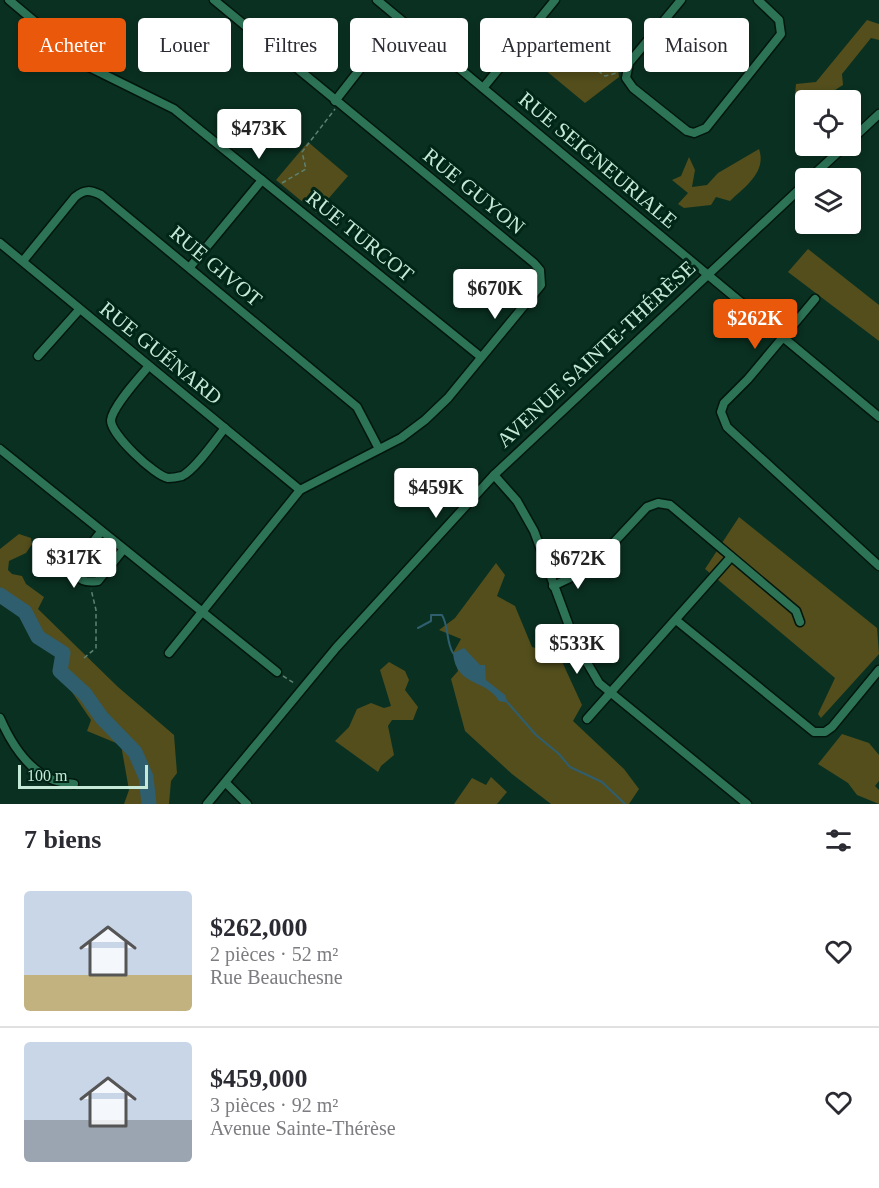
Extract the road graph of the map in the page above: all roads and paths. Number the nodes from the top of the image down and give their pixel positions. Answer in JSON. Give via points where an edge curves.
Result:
{"nodes":[{"id":1,"x":9,"y":0,"type":"edge"},
{"id":2,"x":214,"y":0,"type":"edge"},
{"id":3,"x":376,"y":0,"type":"edge"},
{"id":4,"x":555,"y":0,"type":"edge"},
{"id":5,"x":681,"y":0,"type":"edge"},
{"id":6,"x":758,"y":0,"type":"edge"},
{"id":7,"x":398,"y":18,"type":"edge"},
{"id":8,"x":541,"y":18,"type":"edge"},
{"id":9,"x":632,"y":59,"type":"edge"},
{"id":10,"x":359,"y":72,"type":"edge"},
{"id":11,"x":464,"y":72,"type":"edge"},
{"id":12,"x":496,"y":72,"type":"edge"},
{"id":13,"x":600,"y":72,"type":"edge"},
{"id":14,"x":626,"y":72,"type":"joint"},
{"id":15,"x":483,"y":88,"type":"junction"},
{"id":16,"x":337,"y":102,"type":"junction"},
{"id":17,"x":879,"y":114,"type":"edge"},
{"id":18,"x":861,"y":131,"type":"edge"},
{"id":19,"x":834,"y":156,"type":"edge"},
{"id":20,"x":821,"y":168,"type":"edge"},
{"id":21,"x":306,"y":169,"type":"junction"},
{"id":22,"x":310,"y":172,"type":"dead end"},
{"id":23,"x":266,"y":183,"type":"junction"},
{"id":24,"x":795,"y":193,"type":"edge"},
{"id":25,"x":316,"y":196,"type":"dead end"},
{"id":26,"x":312,"y":220,"type":"junction"},
{"id":27,"x":0,"y":243,"type":"edge"},
{"id":28,"x":23,"y":261,"type":"junction"},
{"id":29,"x":190,"y":267,"type":"junction"},
{"id":30,"x":708,"y":274,"type":"junction"},
{"id":31,"x":815,"y":299,"type":"dead end"},
{"id":32,"x":79,"y":310,"type":"junction"},
{"id":33,"x":783,"y":337,"type":"junction"},
{"id":34,"x":38,"y":356,"type":"dead end"},
{"id":35,"x":481,"y":357,"type":"junction"},
{"id":36,"x":148,"y":367,"type":"junction"},
{"id":37,"x":879,"y":417,"type":"edge"},
{"id":38,"x":225,"y":428,"type":"junction"},
{"id":39,"x":0,"y":449,"type":"edge"},
{"id":40,"x":380,"y":449,"type":"junction"},
{"id":41,"x":494,"y":475,"type":"junction"},
{"id":42,"x":300,"y":490,"type":"junction"},
{"id":43,"x":102,"y":532,"type":"junction"},
{"id":44,"x":123,"y":550,"type":"junction"},
{"id":45,"x":731,"y":557,"type":"junction"},
{"id":46,"x":879,"y":566,"type":"edge"},
{"id":47,"x":89,"y":582,"type":"junction"},
{"id":48,"x":553,"y":586,"type":"junction"},
{"id":49,"x":203,"y":611,"type":"junction"},
{"id":50,"x":676,"y":620,"type":"junction"},
{"id":51,"x":800,"y":622,"type":"dead end"},
{"id":52,"x":169,"y":652,"type":"dead end"},
{"id":53,"x":84,"y":658,"type":"dead end"},
{"id":54,"x":879,"y":670,"type":"edge"},
{"id":55,"x":277,"y":672,"type":"joint"},
{"id":56,"x":301,"y":690,"type":"junction"},
{"id":57,"x":610,"y":693,"type":"junction"},
{"id":58,"x":0,"y":718,"type":"edge"},
{"id":59,"x":587,"y":719,"type":"dead end"},
{"id":60,"x":226,"y":783,"type":"junction"},
{"id":61,"x":74,"y":784,"type":"dead end"},
{"id":62,"x":207,"y":804,"type":"edge"},
{"id":63,"x":248,"y":804,"type":"edge"},
{"id":64,"x":747,"y":804,"type":"edge"}],
"edges":[{"from":1,"to":23,"type":"street","name":"RUE TURCOT","via":[[89,67],[174,108]]},
{"from":2,"to":16,"type":"street","name":"RUE GUYON"},
{"from":3,"to":7,"type":"street","name":"RUE SEIGNEURIALE"},
{"from":4,"to":8,"type":"street"},
{"from":5,"to":9,"type":"street"},
{"from":6,"to":14,"type":"street","via":[[778,20],[780,34],[700,132],[687,131],[633,88]]},
{"from":10,"to":16,"type":"street"},
{"from":11,"to":15,"type":"street","name":"RUE SEIGNEURIALE"},
{"from":12,"to":15,"type":"street"},
{"from":13,"to":14,"type":"path","via":[[605,76]]},
{"from":15,"to":30,"type":"street","name":"RUE SEIGNEURIALE"},
{"from":16,"to":21,"type":"path","via":[[302,152]]},
{"from":16,"to":35,"type":"street","name":"RUE GUYON","via":[[540,270],[541,285]]},
{"from":17,"to":18,"type":"street"},
{"from":19,"to":20,"type":"street"},
{"from":21,"to":22,"type":"path"},
{"from":21,"to":23,"type":"path","via":[[285,182]]},
{"from":23,"to":26,"type":"street","name":"RUE TURCOT"},
{"from":23,"to":29,"type":"street"},
{"from":24,"to":30,"type":"street","name":"AVENUE SAINTE-THÉRÈSE"},
{"from":25,"to":26,"type":"path"},
{"from":26,"to":35,"type":"street","name":"RUE TURCOT"},
{"from":27,"to":28,"type":"street","name":"RUE GUÉNARD"},
{"from":28,"to":29,"type":"street","name":"RUE GIVOT","via":[[75,197],[90,190]]},
{"from":28,"to":32,"type":"street","name":"RUE GUÉNARD"},
{"from":29,"to":40,"type":"street","name":"RUE GIVOT","via":[[357,407]]},
{"from":30,"to":33,"type":"street","name":"RUE SEIGNEURIALE"},
{"from":30,"to":41,"type":"street","name":"AVENUE SAINTE-THÉRÈSE"},
{"from":31,"to":33,"type":"street"},
{"from":32,"to":34,"type":"street"},
{"from":32,"to":36,"type":"street","name":"RUE GUÉNARD"},
{"from":33,"to":37,"type":"street","name":"RUE SEIGNEURIALE"},
{"from":33,"to":46,"type":"street","via":[[724,403],[723,420],[727,428]]},
{"from":35,"to":40,"type":"street","name":"RUE GUYON","via":[[425,420]]},
{"from":36,"to":38,"type":"street","name":"RUE GUÉNARD"},
{"from":36,"to":38,"type":"street","via":[[111,420],[120,440],[159,473],[173,478],[188,472]]},
{"from":38,"to":42,"type":"street","name":"RUE GUÉNARD"},
{"from":39,"to":43,"type":"street"},
{"from":40,"to":42,"type":"street","name":"RUE GUYON"},
{"from":41,"to":48,"type":"street","via":[[525,514]]},
{"from":41,"to":56,"type":"street","name":"AVENUE SAINTE-THÉRÈSE"},
{"from":42,"to":49,"type":"street","name":"RUE GUYON"},
{"from":43,"to":44,"type":"street"},
{"from":43,"to":47,"type":"street","via":[[78,563],[77,571]]},
{"from":44,"to":47,"type":"street","via":[[98,581]]},
{"from":44,"to":49,"type":"street"},
{"from":45,"to":48,"type":"street","via":[[670,506],[658,503],[647,507],[589,569]]},
{"from":45,"to":50,"type":"street"},
{"from":45,"to":51,"type":"street","via":[[796,611]]},
{"from":47,"to":53,"type":"path","via":[[96,610],[96,648]]},
{"from":48,"to":57,"type":"street","via":[[583,659]]},
{"from":49,"to":52,"type":"street","name":"RUE GUYON"},
{"from":49,"to":55,"type":"street"},
{"from":50,"to":54,"type":"street","via":[[814,732],[832,727]]},
{"from":50,"to":57,"type":"street"},
{"from":55,"to":56,"type":"path"},
{"from":56,"to":60,"type":"street","name":"AVENUE SAINTE-THÉRÈSE"},
{"from":57,"to":59,"type":"street"},
{"from":57,"to":64,"type":"street"},
{"from":58,"to":61,"type":"street","via":[[19,752],[32,765],[51,779]]},
{"from":60,"to":62,"type":"street","name":"AVENUE SAINTE-THÉRÈSE"},
{"from":60,"to":63,"type":"street"}]}
